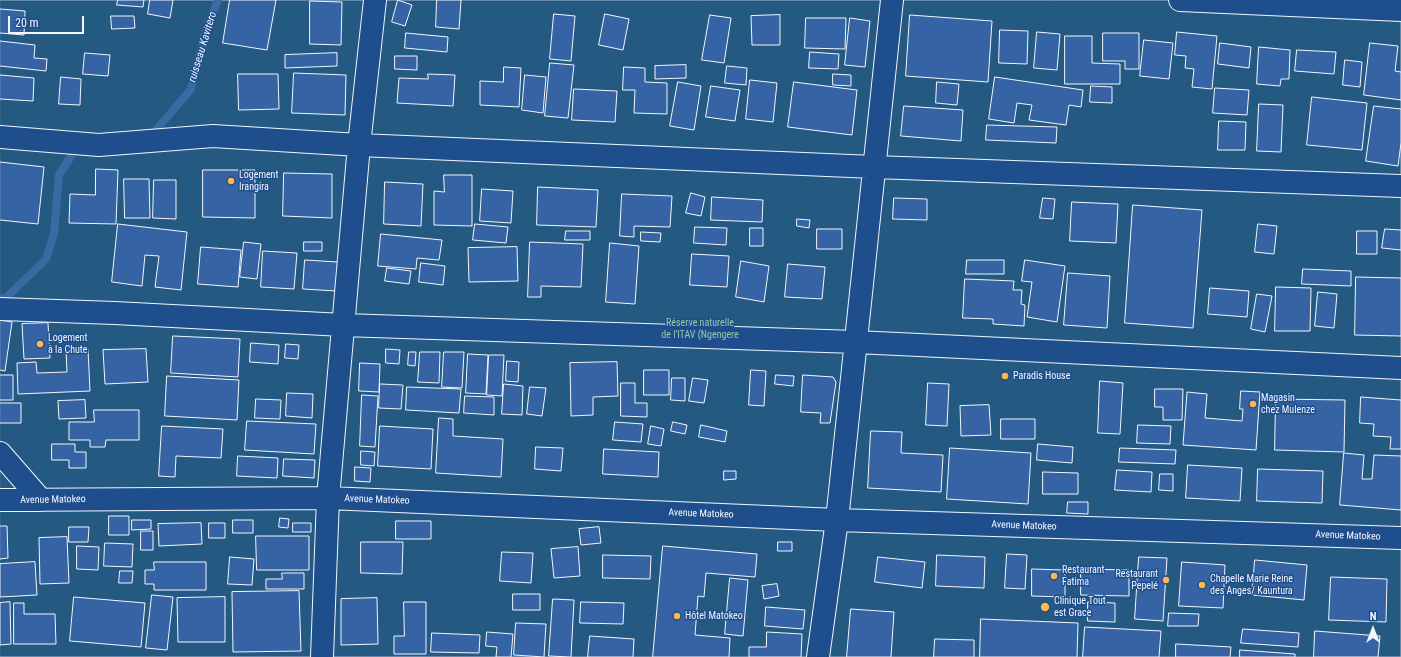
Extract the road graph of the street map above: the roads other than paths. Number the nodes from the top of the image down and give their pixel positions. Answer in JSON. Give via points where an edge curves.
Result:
{"nodes":[{"id":1,"x":375,"y":0,"type":"edge"},
{"id":2,"x":892,"y":0,"type":"edge"},
{"id":3,"x":1180,"y":0,"type":"edge"},
{"id":4,"x":1401,"y":10,"type":"edge"},
{"id":5,"x":0,"y":137,"type":"edge"},
{"id":6,"x":359,"y":145,"type":"junction"},
{"id":7,"x":874,"y":167,"type":"junction"},
{"id":8,"x":1401,"y":186,"type":"edge"},
{"id":9,"x":0,"y":309,"type":"edge"},
{"id":10,"x":344,"y":325,"type":"junction"},
{"id":11,"x":856,"y":342,"type":"junction"},
{"id":12,"x":1401,"y":368,"type":"edge"},
{"id":13,"x":0,"y":453,"type":"edge"},
{"id":14,"x":328,"y":498,"type":"junction"},
{"id":15,"x":0,"y":500,"type":"edge"},
{"id":16,"x":41,"y":500,"type":"junction"},
{"id":17,"x":837,"y":520,"type":"junction"},
{"id":18,"x":1401,"y":538,"type":"edge"},
{"id":19,"x":322,"y":657,"type":"edge"},
{"id":20,"x":818,"y":657,"type":"edge"}],
"edges":[{"from":1,"to":6,"type":"street"},
{"from":2,"to":7,"type":"street"},
{"from":3,"to":4,"type":"street"},
{"from":5,"to":6,"type":"street","via":[[99,144],[213,136]]},
{"from":6,"to":7,"type":"street"},
{"from":6,"to":10,"type":"street"},
{"from":7,"to":8,"type":"street"},
{"from":7,"to":11,"type":"street"},
{"from":9,"to":10,"type":"street"},
{"from":10,"to":11,"type":"street"},
{"from":10,"to":14,"type":"street"},
{"from":11,"to":12,"type":"street"},
{"from":11,"to":17,"type":"street"},
{"from":13,"to":16,"type":"street"},
{"from":14,"to":16,"type":"street","name":"Avenue Matokeo"},
{"from":14,"to":17,"type":"street","name":"Avenue Matokeo"},
{"from":14,"to":19,"type":"street"},
{"from":15,"to":16,"type":"street","name":"Avenue Matokeo"},
{"from":17,"to":18,"type":"street","name":"Avenue Matokeo"},
{"from":17,"to":20,"type":"street"}]}
